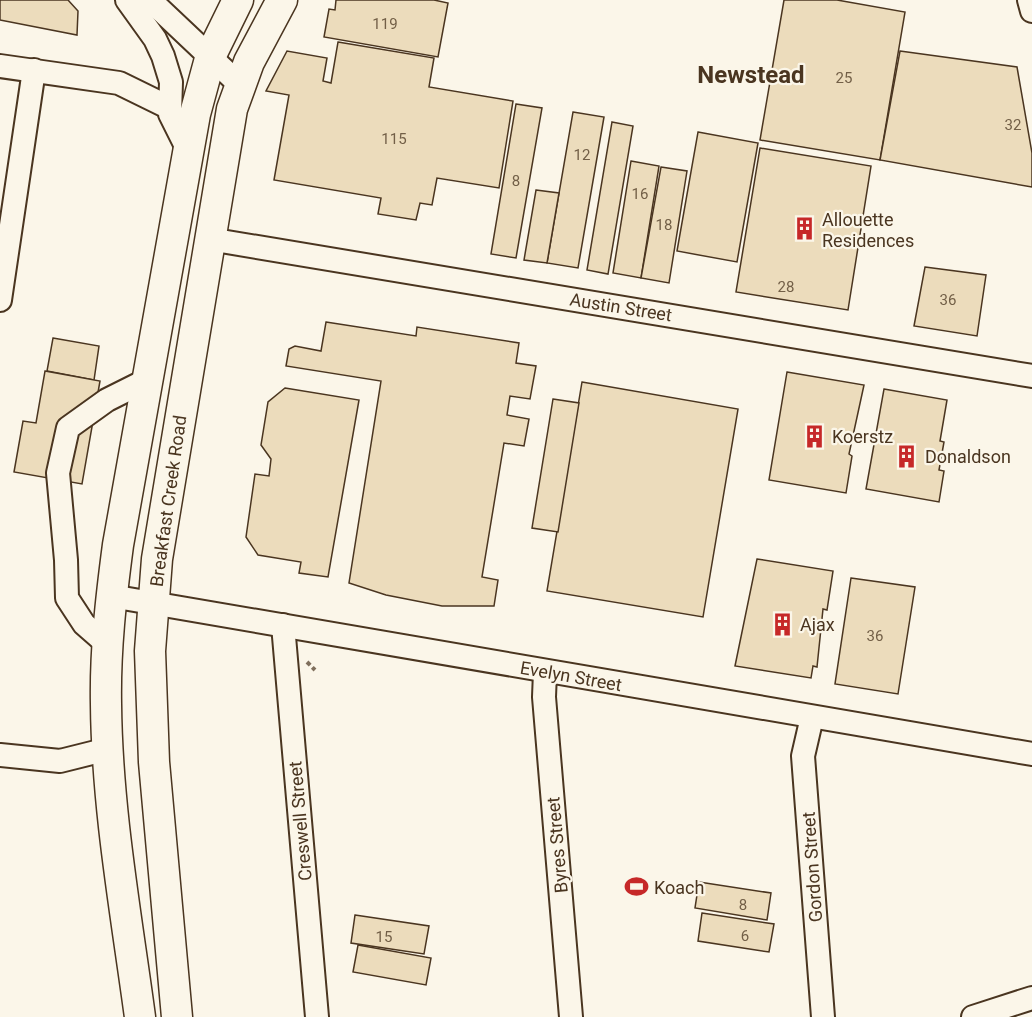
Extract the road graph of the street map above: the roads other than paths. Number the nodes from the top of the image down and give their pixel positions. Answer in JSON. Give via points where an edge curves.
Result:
{"nodes":[{"id":1,"x":127,"y":0,"type":"edge"},
{"id":2,"x":150,"y":0,"type":"edge"},
{"id":3,"x":238,"y":0,"type":"edge"},
{"id":4,"x":282,"y":0,"type":"edge"},
{"id":5,"x":1029,"y":0,"type":"edge"},
{"id":6,"x":1032,"y":11,"type":"edge"},
{"id":7,"x":211,"y":55,"type":"junction"},
{"id":8,"x":0,"y":66,"type":"edge"},
{"id":9,"x":34,"y":70,"type":"junction"},
{"id":10,"x":239,"y":84,"type":"junction"},
{"id":11,"x":170,"y":108,"type":"junction"},
{"id":12,"x":188,"y":150,"type":"junction"},
{"id":13,"x":209,"y":239,"type":"junction"},
{"id":14,"x":2,"y":270,"type":"edge"},
{"id":15,"x":0,"y":300,"type":"edge"},
{"id":16,"x":1032,"y":376,"type":"edge"},
{"id":17,"x":147,"y":380,"type":"junction"},
{"id":18,"x":111,"y":596,"type":"junction"},
{"id":19,"x":154,"y":603,"type":"junction"},
{"id":20,"x":283,"y":625,"type":"junction"},
{"id":21,"x":108,"y":645,"type":"junction"},
{"id":22,"x":545,"y":672,"type":"junction"},
{"id":23,"x":812,"y":717,"type":"junction"},
{"id":24,"x":108,"y":749,"type":"junction"},
{"id":25,"x":1032,"y":754,"type":"edge"},
{"id":26,"x":0,"y":755,"type":"edge"},
{"id":27,"x":1032,"y":998,"type":"edge"},
{"id":28,"x":140,"y":1017,"type":"edge"},
{"id":29,"x":177,"y":1017,"type":"edge"},
{"id":30,"x":317,"y":1017,"type":"edge"},
{"id":31,"x":572,"y":1017,"type":"edge"},
{"id":32,"x":823,"y":1017,"type":"edge"},
{"id":33,"x":973,"y":1017,"type":"edge"}],
"edges":[{"from":1,"to":11,"type":"street","via":[[163,56],[171,82]]},
{"from":2,"to":7,"type":"street"},
{"from":3,"to":7,"type":"main road"},
{"from":4,"to":10,"type":"main road","name":"Breakfast Creek Road"},
{"from":5,"to":6,"type":"street"},
{"from":7,"to":10,"type":"street"},
{"from":7,"to":12,"type":"main road"},
{"from":8,"to":9,"type":"street"},
{"from":9,"to":11,"type":"street","via":[[119,83]]},
{"from":9,"to":14,"type":"street"},
{"from":10,"to":13,"type":"main road","name":"Breakfast Creek Road"},
{"from":11,"to":12,"type":"street"},
{"from":12,"to":17,"type":"main road"},
{"from":13,"to":16,"type":"street","name":"Austin Street"},
{"from":13,"to":19,"type":"main road","name":"Breakfast Creek Road","via":[[157,559]]},
{"from":14,"to":15,"type":"street"},
{"from":17,"to":18,"type":"main road"},
{"from":17,"to":21,"type":"street","via":[[107,400],[68,428],[58,474],[67,598],[84,624]]},
{"from":18,"to":19,"type":"street","name":"Evelyn Street"},
{"from":18,"to":21,"type":"main road"},
{"from":19,"to":20,"type":"street","name":"Evelyn Street"},
{"from":19,"to":29,"type":"main road","name":"Breakfast Creek Road","via":[[150,684],[154,762]]},
{"from":20,"to":22,"type":"street","name":"Evelyn Street"},
{"from":20,"to":30,"type":"street","name":"Creswell Street"},
{"from":21,"to":24,"type":"main road"},
{"from":22,"to":23,"type":"street","name":"Evelyn Street"},
{"from":22,"to":31,"type":"street","name":"Byres Street"},
{"from":23,"to":25,"type":"street","name":"Evelyn Street"},
{"from":23,"to":32,"type":"street","name":"Gordon Street","via":[[803,756]]},
{"from":24,"to":26,"type":"street","via":[[60,761]]},
{"from":24,"to":28,"type":"main road"},
{"from":27,"to":33,"type":"street"}]}
